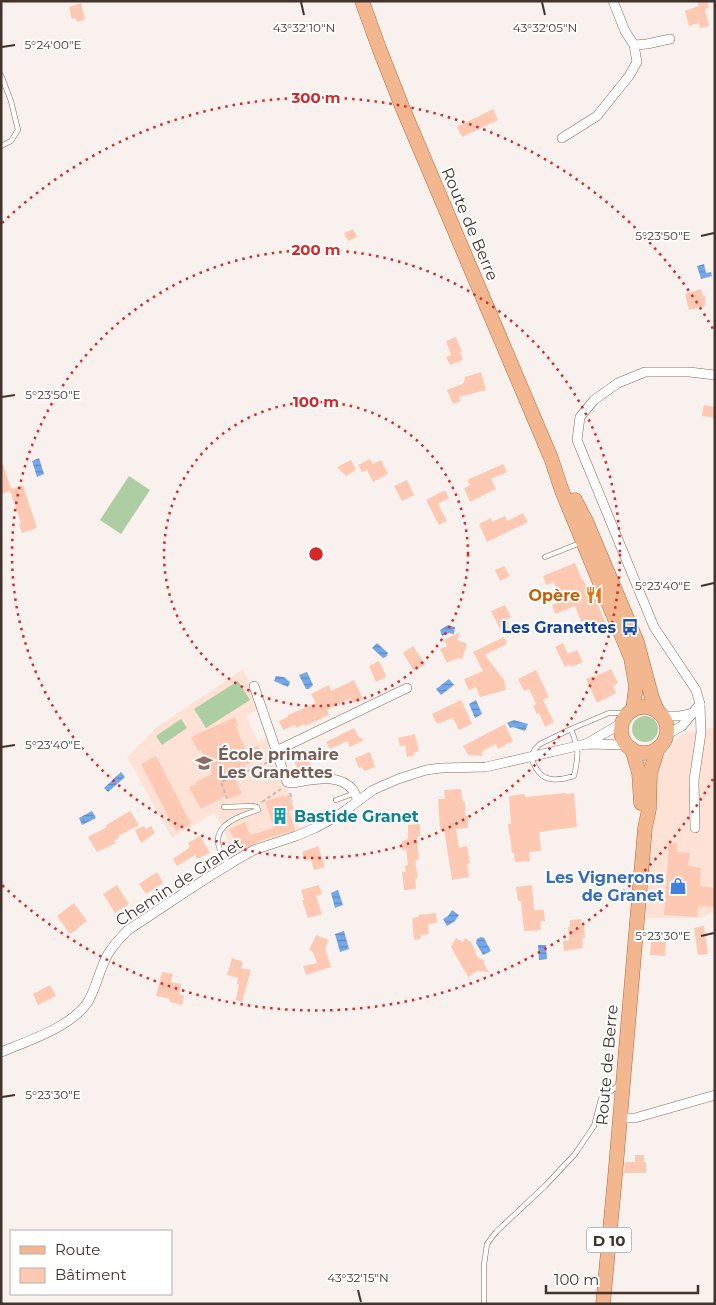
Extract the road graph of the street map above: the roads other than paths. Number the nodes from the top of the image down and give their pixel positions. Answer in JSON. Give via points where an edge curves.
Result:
{"nodes":[{"id":1,"x":362,"y":1,"type":"edge"},
{"id":2,"x":614,"y":1,"type":"edge"},
{"id":3,"x":670,"y":39,"type":"dead end"},
{"id":4,"x":634,"y":44,"type":"junction"},
{"id":5,"x":1,"y":75,"type":"edge"},
{"id":6,"x":562,"y":138,"type":"dead end"},
{"id":7,"x":1,"y":146,"type":"edge"},
{"id":8,"x":715,"y":375,"type":"edge"},
{"id":9,"x":551,"y":458,"type":"junction"},
{"id":10,"x":584,"y":541,"type":"junction"},
{"id":11,"x":545,"y":557,"type":"dead end"},
{"id":12,"x":623,"y":610,"type":"junction"},
{"id":13,"x":254,"y":686,"type":"dead end"},
{"id":14,"x":407,"y":688,"type":"dead end"},
{"id":15,"x":700,"y":704,"type":"junction"},
{"id":16,"x":694,"y":713,"type":"junction"},
{"id":17,"x":660,"y":714,"type":"junction"},
{"id":18,"x":627,"y":715,"type":"junction"},
{"id":19,"x":571,"y":729,"type":"junction"},
{"id":20,"x":666,"y":735,"type":"junction"},
{"id":21,"x":581,"y":744,"type":"junction"},
{"id":22,"x":630,"y":747,"type":"junction"},
{"id":23,"x":658,"y":748,"type":"junction"},
{"id":24,"x":275,"y":756,"type":"junction"},
{"id":25,"x":531,"y":757,"type":"junction"},
{"id":26,"x":356,"y":797,"type":"junction"},
{"id":27,"x":336,"y":800,"type":"dead end"},
{"id":28,"x":224,"y":807,"type":"dead end"},
{"id":29,"x":645,"y":828,"type":"junction"},
{"id":30,"x":695,"y":828,"type":"dead end"},
{"id":31,"x":228,"y":864,"type":"junction"},
{"id":32,"x":1,"y":1052,"type":"edge"},
{"id":33,"x":624,"y":1082,"type":"junction"},
{"id":34,"x":715,"y":1095,"type":"edge"},
{"id":35,"x":620,"y":1118,"type":"junction"},
{"id":36,"x":484,"y":1304,"type":"edge"},
{"id":37,"x":604,"y":1304,"type":"edge"}],
"edges":[{"from":1,"to":9,"type":"main road","name":"Route de Berre","via":[[403,109]]},
{"from":2,"to":4,"type":"street","via":[[625,31]]},
{"from":3,"to":4,"type":"street"},
{"from":4,"to":6,"type":"street","via":[[637,62],[628,76],[597,116]]},
{"from":5,"to":7,"type":"lane","via":[[18,130],[11,141]]},
{"from":8,"to":15,"type":"street","via":[[645,372],[618,383],[594,400],[580,418],[577,440],[654,628],[696,690]]},
{"from":9,"to":10,"type":"main road","name":"Route de Berre"},
{"from":9,"to":12,"type":"main road","name":"Route de Berre","via":[[586,521]]},
{"from":10,"to":11,"type":"lane"},
{"from":10,"to":12,"type":"lane","via":[[590,544],[615,603]]},
{"from":10,"to":18,"type":"main road","name":"Route de Berre","via":[[631,658],[636,686]]},
{"from":12,"to":17,"type":"main road","name":"Route de Berre"},
{"from":13,"to":24,"type":"street"},
{"from":14,"to":24,"type":"street"},
{"from":15,"to":16,"type":"street"},
{"from":15,"to":30,"type":"street","via":[[701,732],[694,780]]},
{"from":16,"to":17,"type":"street","via":[[680,716]]},
{"from":16,"to":20,"type":"street","via":[[682,726]]},
{"from":17,"to":18,"type":"main road","via":[[649,707],[638,707]]},
{"from":17,"to":20,"type":"main road","via":[[665,722]]},
{"from":18,"to":19,"type":"lane","via":[[609,713]]},
{"from":18,"to":21,"type":"street","name":"Chemin de Granet"},
{"from":18,"to":22,"type":"main road","via":[[621,735]]},
{"from":19,"to":21,"type":"lane"},
{"from":19,"to":25,"type":"lane","via":[[540,744]]},
{"from":20,"to":23,"type":"main road"},
{"from":21,"to":22,"type":"street","name":"Chemin de Granet"},
{"from":21,"to":25,"type":"street","name":"Chemin de Granet"},
{"from":21,"to":25,"type":"lane","via":[[574,776],[560,780],[544,778]]},
{"from":22,"to":23,"type":"main road","via":[[638,752]]},
{"from":22,"to":29,"type":"main road","name":"Route de Berre","via":[[639,773]]},
{"from":23,"to":29,"type":"main road","name":"Route de Berre","via":[[650,774]]},
{"from":24,"to":26,"type":"street","via":[[287,782],[329,778],[343,782]]},
{"from":25,"to":26,"type":"street","name":"Chemin de Granet","via":[[486,767],[426,770]]},
{"from":26,"to":27,"type":"lane"},
{"from":26,"to":31,"type":"street","name":"Chemin de Granet","via":[[339,815],[315,828],[254,850]]},
{"from":28,"to":31,"type":"lane","via":[[253,806],[258,810],[230,820],[222,827],[218,846]]},
{"from":29,"to":33,"type":"main road","name":"Route de Berre"},
{"from":31,"to":32,"type":"street","name":"Chemin de Granet","via":[[128,930],[108,954],[89,1000],[80,1012],[37,1038]]},
{"from":33,"to":35,"type":"main road","name":"Route de Berre"},
{"from":33,"to":36,"type":"lane","via":[[602,1099],[594,1126],[575,1154],[487,1244]]},
{"from":34,"to":35,"type":"street","via":[[635,1118]]},
{"from":35,"to":37,"type":"main road","name":"Route de Berre","number":"D 10"}]}
